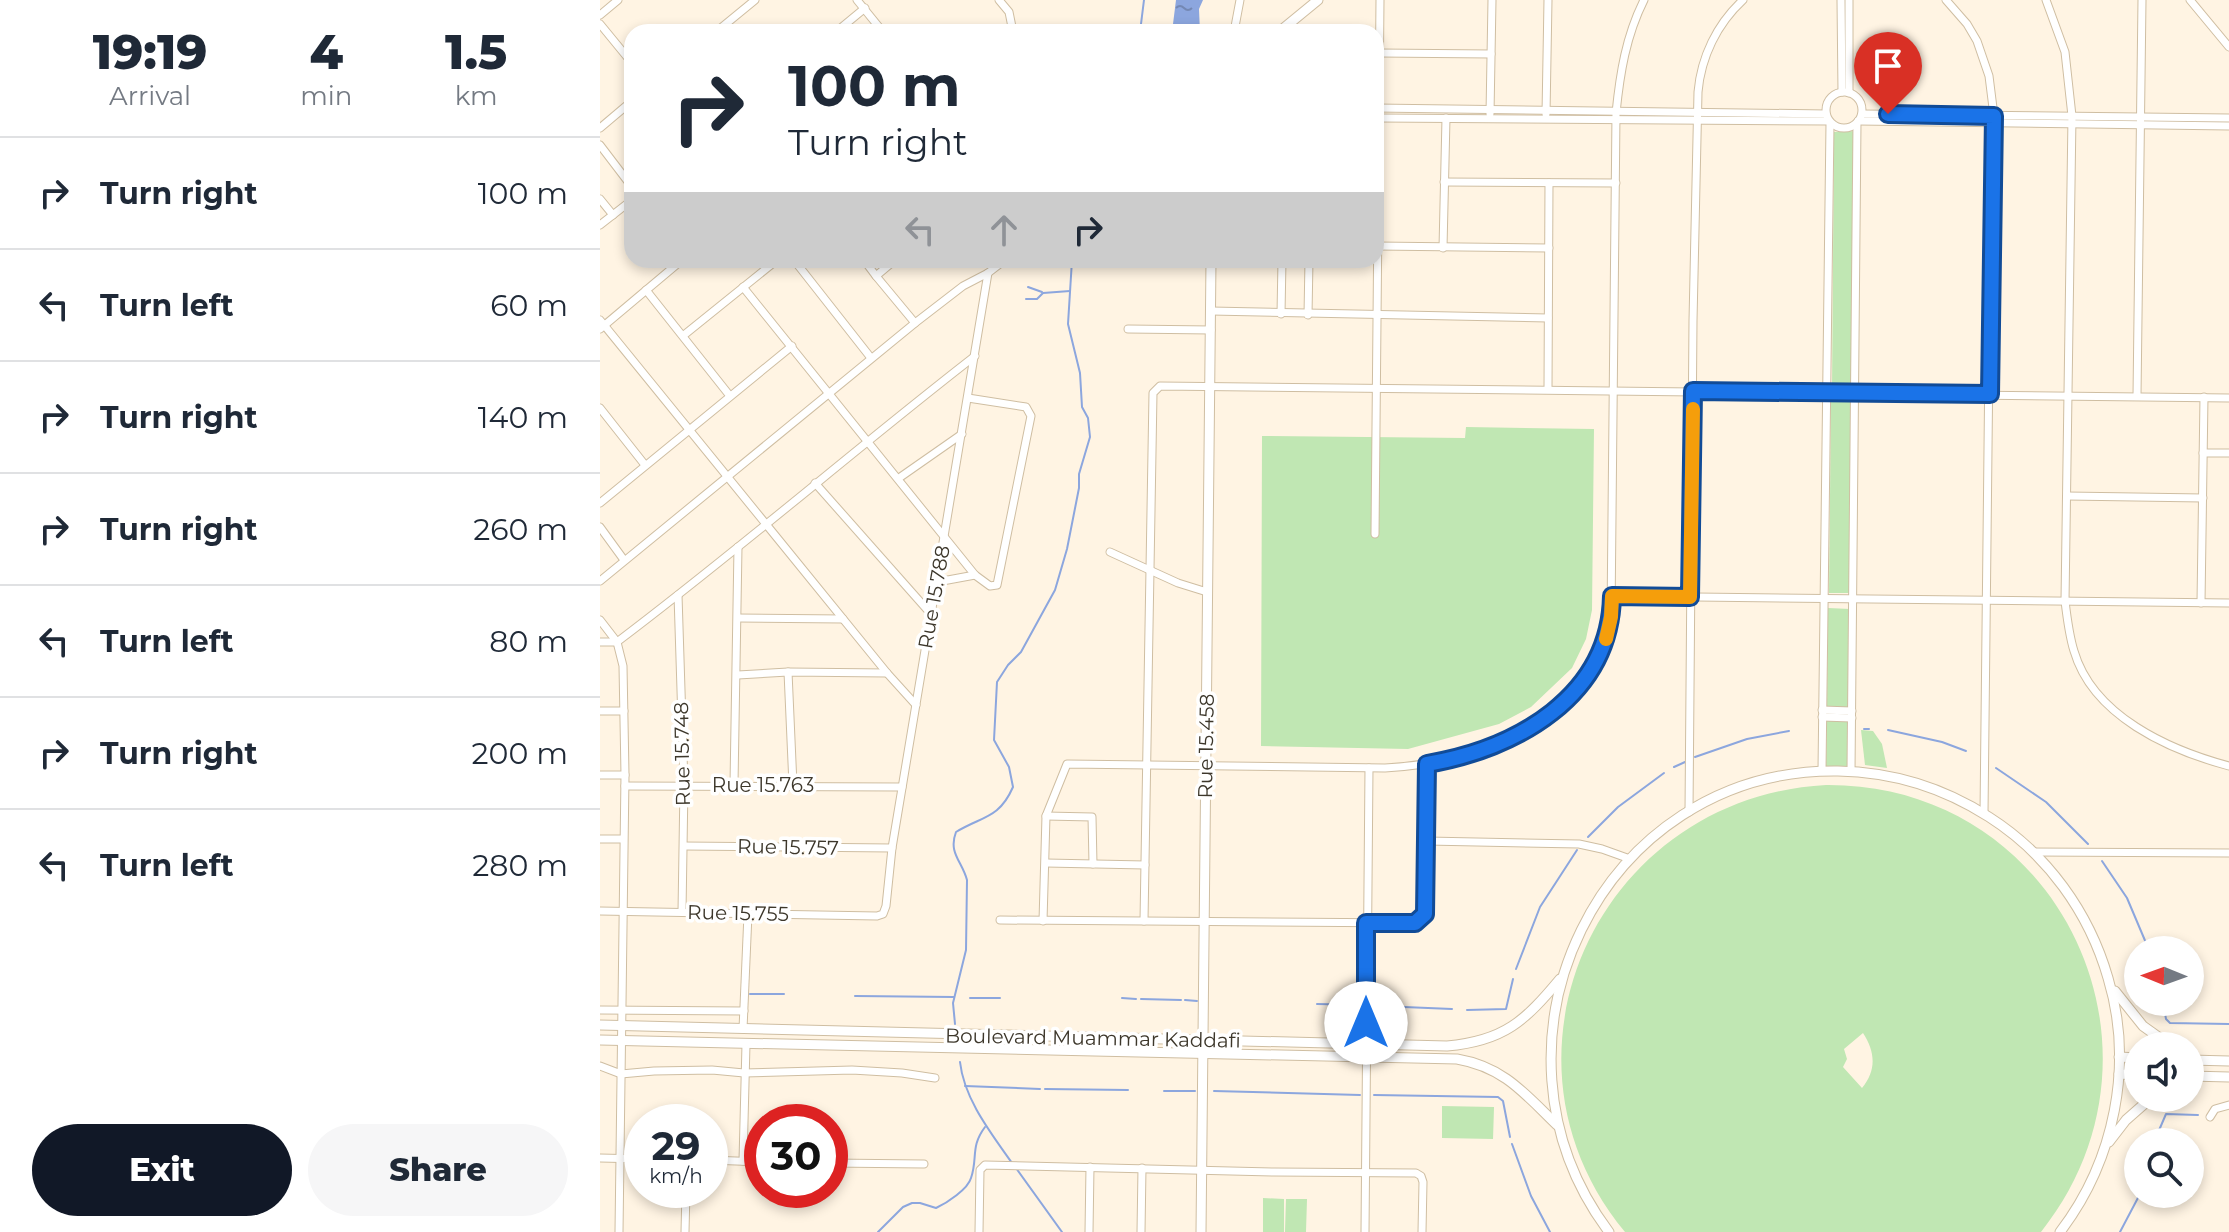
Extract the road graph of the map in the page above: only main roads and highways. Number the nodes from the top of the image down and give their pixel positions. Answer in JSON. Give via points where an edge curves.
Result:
{"nodes":[{"id":1,"x":1318,"y":0,"type":"edge"},
{"id":2,"x":1289,"y":24,"type":"edge"},
{"id":3,"x":1211,"y":268,"type":"edge"},
{"id":4,"x":1562,"y":977,"type":"junction"},
{"id":5,"x":2110,"y":984,"type":"junction"},
{"id":6,"x":600,"y":1025,"type":"edge"},
{"id":7,"x":2150,"y":1032,"type":"edge"},
{"id":8,"x":600,"y":1040,"type":"edge"},
{"id":9,"x":1202,"y":1041,"type":"junction"},
{"id":10,"x":1201,"y":1054,"type":"junction"},
{"id":11,"x":2119,"y":1057,"type":"junction"},
{"id":12,"x":2124,"y":1057,"type":"edge"},
{"id":13,"x":2204,"y":1060,"type":"edge"},
{"id":14,"x":2229,"y":1061,"type":"edge"},
{"id":15,"x":2119,"y":1074,"type":"junction"},
{"id":16,"x":2124,"y":1074,"type":"edge"},
{"id":17,"x":2204,"y":1077,"type":"edge"},
{"id":18,"x":2229,"y":1077,"type":"edge"},
{"id":19,"x":2135,"y":1112,"type":"edge"},
{"id":20,"x":1559,"y":1126,"type":"junction"},
{"id":21,"x":2105,"y":1148,"type":"junction"},
{"id":22,"x":1201,"y":1232,"type":"edge"},
{"id":23,"x":1609,"y":1232,"type":"edge"},
{"id":24,"x":2060,"y":1232,"type":"edge"}],
"edges":[{"from":1,"to":2,"type":"main road"},
{"from":3,"to":9,"type":"main road","name":"Rue 15.458"},
{"from":4,"to":5,"type":"main road","via":[[1575,940],[1605,889],[1658,833],[1725,793],[1822,771],[1894,777],[1984,814],[2054,875],[2078,908]]},
{"from":4,"to":9,"type":"main road","name":"Boulevard Muammar Kaddafi","via":[[1519,1023],[1490,1037],[1447,1046]]},
{"from":4,"to":20,"type":"main road","via":[[1550,1051]]},
{"from":5,"to":7,"type":"main road"},
{"from":5,"to":11,"type":"main road"},
{"from":6,"to":9,"type":"main road","name":"Boulevard Muammar Kaddafi"},
{"from":8,"to":10,"type":"main road","name":"Boulevard Muammar Kaddafi"},
{"from":9,"to":10,"type":"main road","name":"Rue 15.458"},
{"from":10,"to":20,"type":"main road","name":"Boulevard Muammar Kaddafi","via":[[1448,1058],[1499,1072]]},
{"from":10,"to":22,"type":"main road","name":"Rue 15.458"},
{"from":11,"to":12,"type":"main road"},
{"from":11,"to":15,"type":"main road"},
{"from":13,"to":14,"type":"main road"},
{"from":15,"to":16,"type":"main road"},
{"from":15,"to":21,"type":"main road"},
{"from":17,"to":18,"type":"main road"},
{"from":19,"to":21,"type":"main road"},
{"from":20,"to":23,"type":"main road","via":[[1580,1185]]},
{"from":21,"to":24,"type":"main road"}]}
